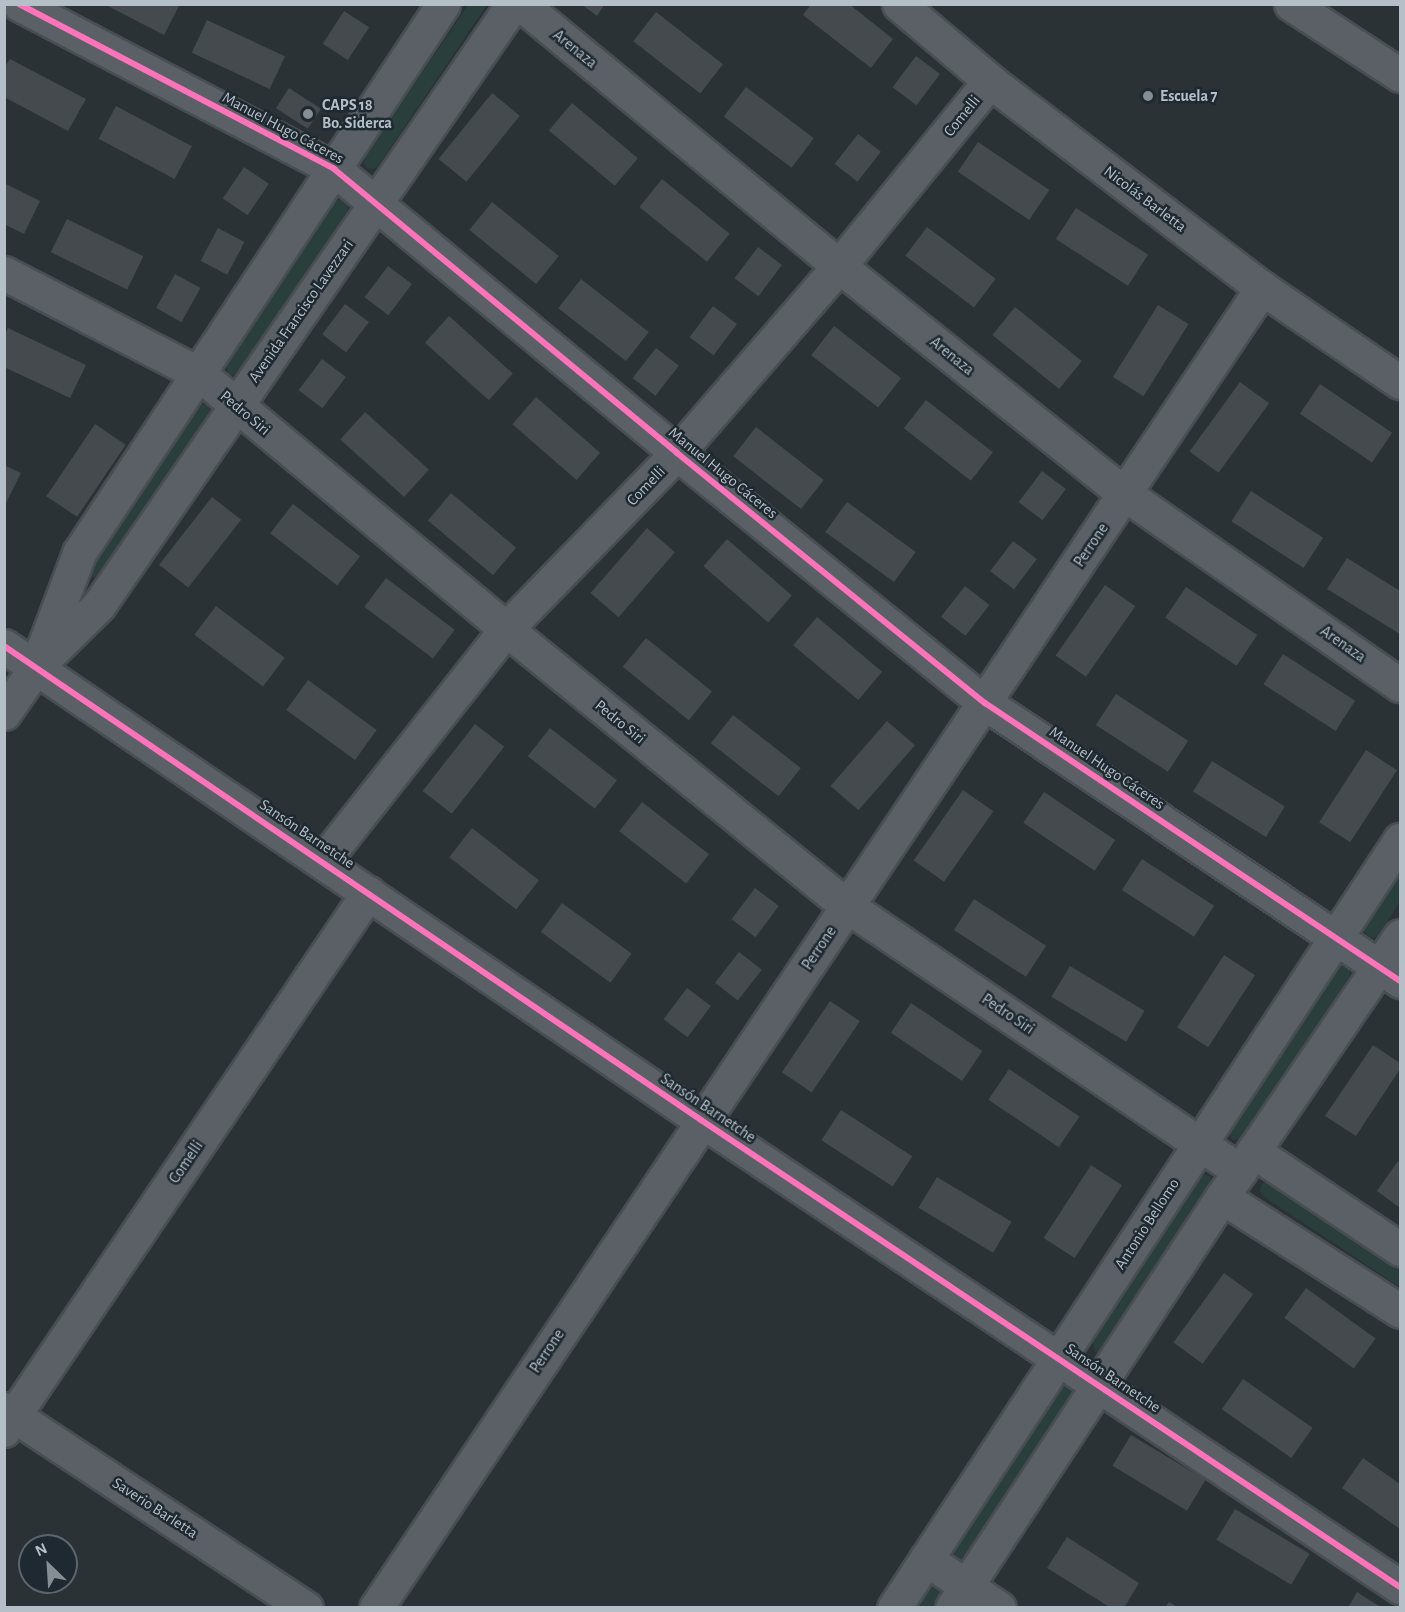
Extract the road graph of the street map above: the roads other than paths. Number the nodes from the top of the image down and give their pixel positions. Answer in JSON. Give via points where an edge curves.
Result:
{"nodes":[{"id":1,"x":20,"y":4,"type":"edge"},
{"id":2,"x":443,"y":4,"type":"edge"},
{"id":3,"x":513,"y":4,"type":"edge"},
{"id":4,"x":521,"y":4,"type":"edge"},
{"id":5,"x":899,"y":4,"type":"edge"},
{"id":6,"x":1291,"y":4,"type":"edge"},
{"id":7,"x":1401,"y":75,"type":"edge"},
{"id":8,"x":990,"y":81,"type":"junction"},
{"id":9,"x":334,"y":168,"type":"junction"},
{"id":10,"x":375,"y":204,"type":"junction"},
{"id":11,"x":839,"y":266,"type":"junction"},
{"id":12,"x":4,"y":273,"type":"edge"},
{"id":13,"x":1262,"y":288,"type":"junction"},
{"id":14,"x":198,"y":373,"type":"junction"},
{"id":15,"x":1401,"y":382,"type":"edge"},
{"id":16,"x":235,"y":406,"type":"junction"},
{"id":17,"x":678,"y":453,"type":"junction"},
{"id":18,"x":1125,"y":494,"type":"junction"},
{"id":19,"x":506,"y":629,"type":"junction"},
{"id":20,"x":4,"y":646,"type":"edge"},
{"id":21,"x":36,"y":667,"type":"junction"},
{"id":22,"x":1401,"y":684,"type":"edge"},
{"id":23,"x":985,"y":703,"type":"junction"},
{"id":24,"x":4,"y":713,"type":"edge"},
{"id":25,"x":1401,"y":840,"type":"edge"},
{"id":26,"x":323,"y":861,"type":"junction"},
{"id":27,"x":368,"y":893,"type":"junction"},
{"id":28,"x":847,"y":906,"type":"junction"},
{"id":29,"x":1401,"y":936,"type":"edge"},
{"id":30,"x":1336,"y":938,"type":"junction"},
{"id":31,"x":1390,"y":974,"type":"edge"},
{"id":32,"x":701,"y":1120,"type":"junction"},
{"id":33,"x":1200,"y":1144,"type":"junction"},
{"id":34,"x":1238,"y":1173,"type":"junction"},
{"id":35,"x":1401,"y":1249,"type":"edge"},
{"id":36,"x":1401,"y":1311,"type":"edge"},
{"id":37,"x":1059,"y":1358,"type":"junction"},
{"id":38,"x":1098,"y":1384,"type":"junction"},
{"id":39,"x":8,"y":1418,"type":"edge"},
{"id":40,"x":926,"y":1559,"type":"junction"},
{"id":41,"x":1401,"y":1587,"type":"edge"},
{"id":42,"x":959,"y":1597,"type":"edge"},
{"id":43,"x":306,"y":1608,"type":"edge"},
{"id":44,"x":376,"y":1608,"type":"edge"},
{"id":45,"x":894,"y":1608,"type":"edge"},
{"id":46,"x":999,"y":1608,"type":"edge"}],
"edges":[{"from":1,"to":9,"type":"street","name":"Manuel Hugo Cáceres"},
{"from":2,"to":9,"type":"street","name":"Avenida Francisco Lavezzari"},
{"from":3,"to":10,"type":"street","name":"Avenida Francisco Lavezzari"},
{"from":4,"to":11,"type":"street","name":"Arenaza"},
{"from":5,"to":8,"type":"street","name":"Nicolás Barletta"},
{"from":6,"to":7,"type":"street"},
{"from":8,"to":11,"type":"street","name":"Comelli"},
{"from":8,"to":13,"type":"street","name":"Nicolás Barletta"},
{"from":9,"to":10,"type":"street","name":"Manuel Hugo Cáceres"},
{"from":9,"to":14,"type":"street","name":"Avenida Francisco Lavezzari"},
{"from":10,"to":16,"type":"street","name":"Avenida Francisco Lavezzari"},
{"from":10,"to":17,"type":"street","name":"Manuel Hugo Cáceres"},
{"from":11,"to":17,"type":"street","name":"Comelli"},
{"from":11,"to":18,"type":"street","name":"Arenaza"},
{"from":12,"to":14,"type":"street","name":"Pedro Siri"},
{"from":13,"to":15,"type":"street","name":"Nicolás Barletta"},
{"from":13,"to":18,"type":"street","name":"Perrone"},
{"from":14,"to":16,"type":"street","name":"Pedro Siri"},
{"from":14,"to":21,"type":"street","name":"Avenida Francisco Lavezzari","via":[[79,553]]},
{"from":16,"to":19,"type":"street","name":"Pedro Siri"},
{"from":16,"to":21,"type":"street","name":"Avenida Francisco Lavezzari","via":[[99,605]]},
{"from":17,"to":19,"type":"street","name":"Comelli"},
{"from":17,"to":23,"type":"street","name":"Manuel Hugo Cáceres"},
{"from":18,"to":22,"type":"street","name":"Arenaza"},
{"from":18,"to":23,"type":"street","name":"Perrone"},
{"from":19,"to":26,"type":"street","name":"Comelli"},
{"from":19,"to":28,"type":"street","name":"Pedro Siri"},
{"from":20,"to":21,"type":"street","name":"Sansón Barnetche"},
{"from":21,"to":24,"type":"street","name":"Avenida Francisco Lavezzari"},
{"from":21,"to":26,"type":"street","name":"Sansón Barnetche"},
{"from":23,"to":28,"type":"street","name":"Perrone"},
{"from":23,"to":30,"type":"street","name":"Manuel Hugo Cáceres"},
{"from":25,"to":30,"type":"street","name":"Antonio Bellomo"},
{"from":26,"to":27,"type":"street","name":"Sansón Barnetche"},
{"from":27,"to":32,"type":"street","name":"Sansón Barnetche"},
{"from":27,"to":39,"type":"street","name":"Comelli"},
{"from":28,"to":32,"type":"street","name":"Perrone"},
{"from":28,"to":33,"type":"street","name":"Pedro Siri"},
{"from":29,"to":31,"type":"street"},
{"from":30,"to":31,"type":"street","name":"Manuel Hugo Cáceres"},
{"from":30,"to":33,"type":"street","name":"Antonio Bellomo"},
{"from":31,"to":34,"type":"street"},
{"from":32,"to":37,"type":"street","name":"Sansón Barnetche"},
{"from":32,"to":44,"type":"street","name":"Perrone"},
{"from":33,"to":34,"type":"street","name":"Pedro Siri"},
{"from":33,"to":37,"type":"street","name":"Antonio Bellomo"},
{"from":34,"to":35,"type":"street"},
{"from":34,"to":36,"type":"street"},
{"from":34,"to":38,"type":"street"},
{"from":37,"to":38,"type":"street","name":"Sansón Barnetche"},
{"from":37,"to":40,"type":"street","name":"Antonio Bellomo"},
{"from":38,"to":41,"type":"street","name":"Sansón Barnetche"},
{"from":38,"to":42,"type":"street"},
{"from":39,"to":43,"type":"street","name":"Saverio Barletta"},
{"from":40,"to":42,"type":"street"},
{"from":40,"to":45,"type":"street","name":"Antonio Bellomo"},
{"from":42,"to":46,"type":"street"}]}
